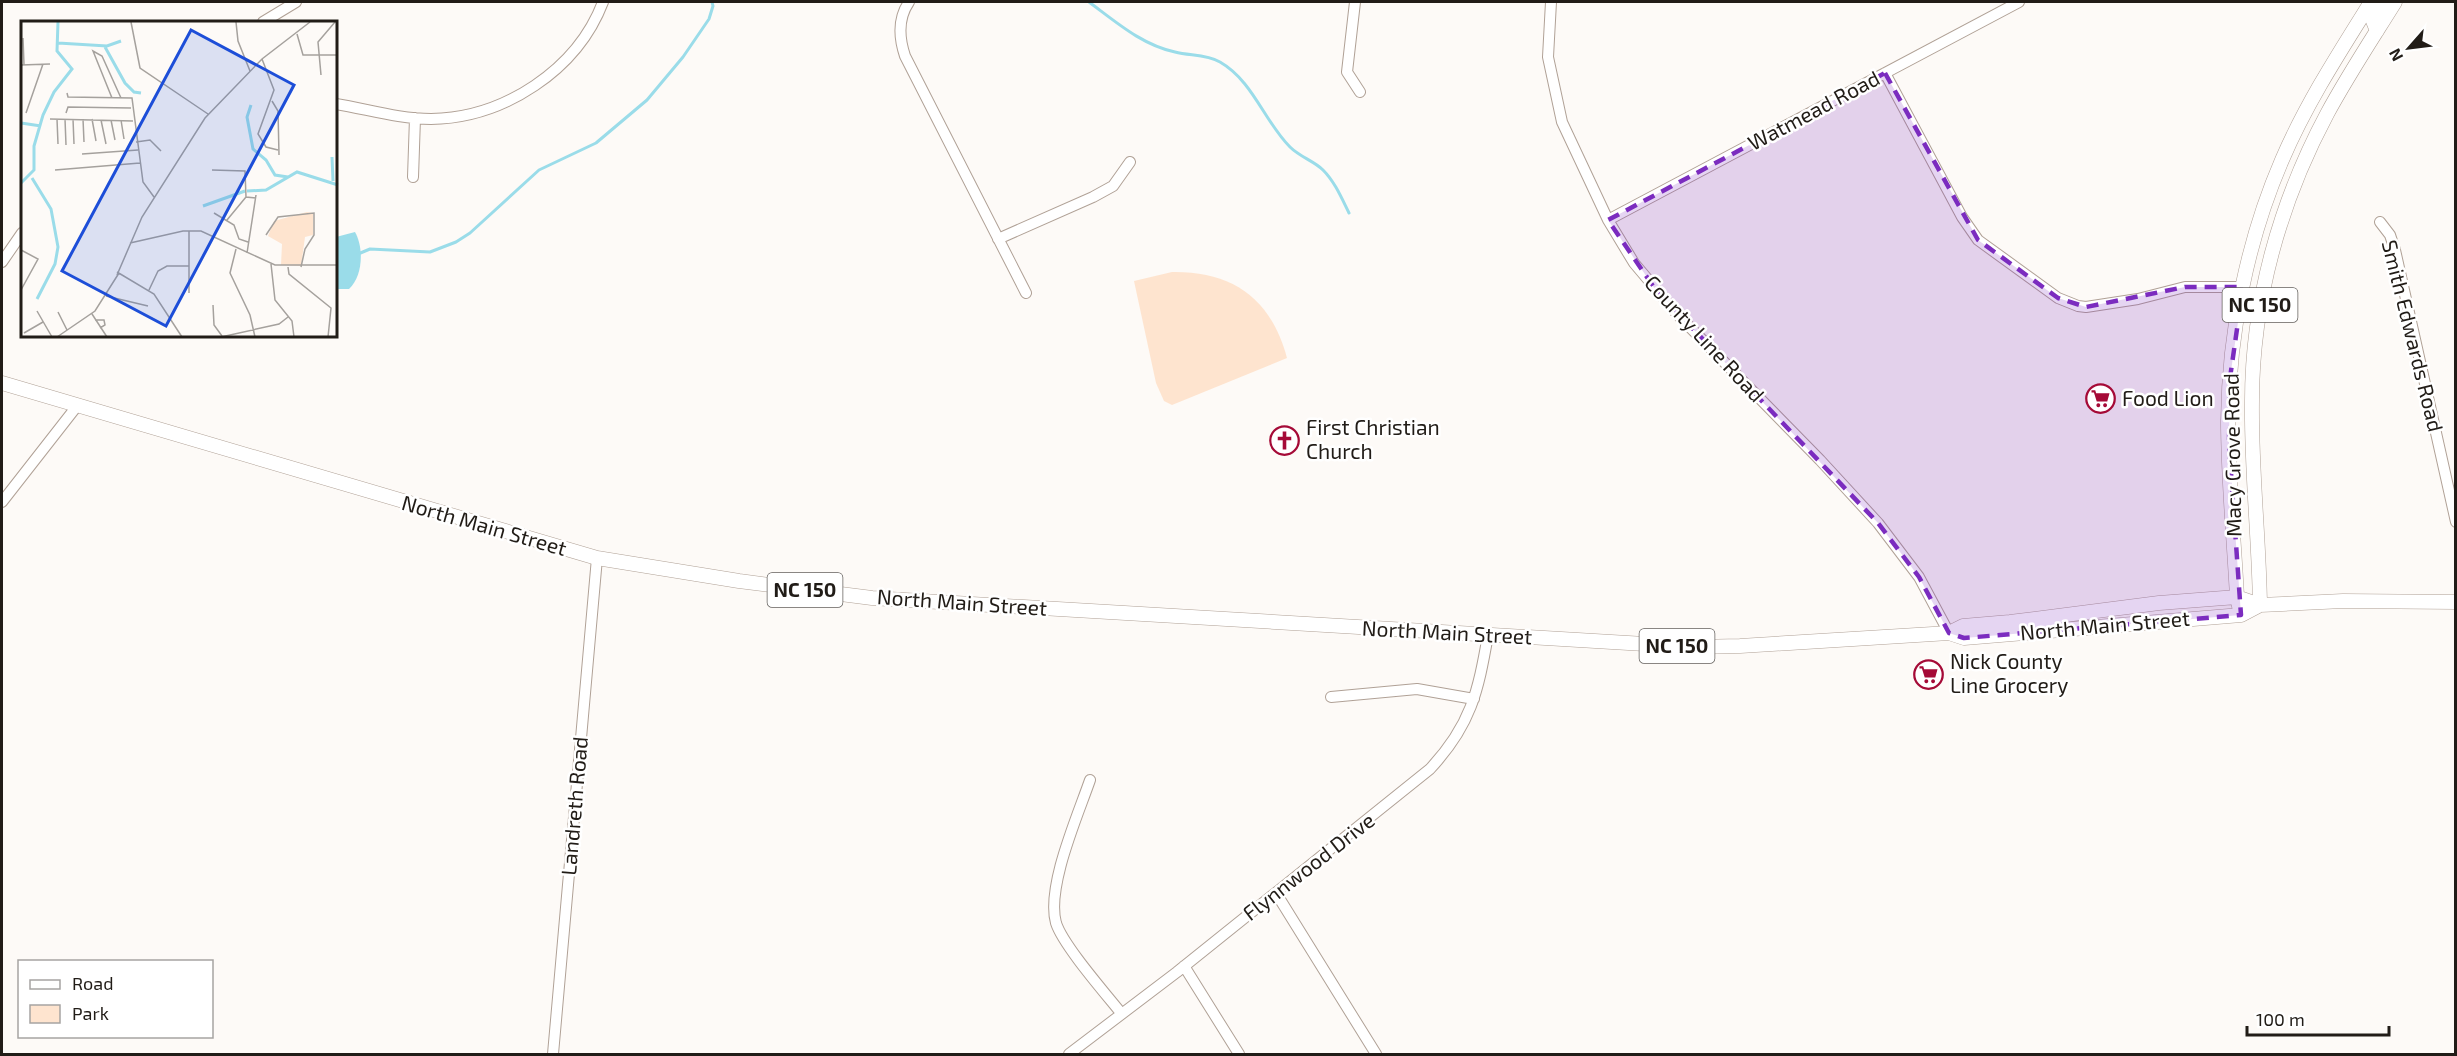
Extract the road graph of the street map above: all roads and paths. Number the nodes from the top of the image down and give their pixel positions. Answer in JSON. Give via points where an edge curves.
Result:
{"nodes":[{"id":1,"x":296,"y":2,"type":"edge"},
{"id":2,"x":603,"y":2,"type":"edge"},
{"id":3,"x":909,"y":2,"type":"edge"},
{"id":4,"x":1355,"y":2,"type":"edge"},
{"id":5,"x":1551,"y":2,"type":"edge"},
{"id":6,"x":2019,"y":2,"type":"edge"},
{"id":7,"x":2371,"y":2,"type":"edge"},
{"id":8,"x":2383,"y":2,"type":"edge"},
{"id":9,"x":2395,"y":2,"type":"edge"},
{"id":10,"x":265,"y":21,"type":"edge"},
{"id":11,"x":2377,"y":31,"type":"junction"},
{"id":12,"x":1886,"y":73,"type":"junction"},
{"id":13,"x":1360,"y":92,"type":"dead end"},
{"id":14,"x":338,"y":105,"type":"edge"},
{"id":15,"x":415,"y":118,"type":"junction"},
{"id":16,"x":1130,"y":162,"type":"dead end"},
{"id":17,"x":413,"y":177,"type":"dead end"},
{"id":18,"x":1608,"y":220,"type":"junction"},
{"id":19,"x":2380,"y":222,"type":"dead end"},
{"id":20,"x":21,"y":234,"type":"edge"},
{"id":21,"x":998,"y":239,"type":"junction"},
{"id":22,"x":2,"y":262,"type":"edge"},
{"id":23,"x":2243,"y":287,"type":"junction"},
{"id":24,"x":1026,"y":293,"type":"dead end"},
{"id":25,"x":2,"y":383,"type":"edge"},
{"id":26,"x":77,"y":406,"type":"junction"},
{"id":27,"x":2,"y":502,"type":"edge"},
{"id":28,"x":2456,"y":522,"type":"edge"},
{"id":29,"x":597,"y":558,"type":"junction"},
{"id":30,"x":2237,"y":597,"type":"junction"},
{"id":31,"x":2456,"y":602,"type":"edge"},
{"id":32,"x":2260,"y":605,"type":"junction"},
{"id":33,"x":2241,"y":615,"type":"junction"},
{"id":34,"x":1949,"y":633,"type":"junction"},
{"id":35,"x":1488,"y":635,"type":"junction"},
{"id":36,"x":1331,"y":697,"type":"dead end"},
{"id":37,"x":1474,"y":699,"type":"junction"},
{"id":38,"x":1090,"y":780,"type":"dead end"},
{"id":39,"x":1276,"y":892,"type":"junction"},
{"id":40,"x":1184,"y":966,"type":"junction"},
{"id":41,"x":1121,"y":1013,"type":"junction"},
{"id":42,"x":553,"y":1054,"type":"edge"},
{"id":43,"x":1069,"y":1054,"type":"edge"},
{"id":44,"x":1239,"y":1054,"type":"edge"},
{"id":45,"x":1376,"y":1054,"type":"edge"}],
"edges":[{"from":1,"to":10,"type":"street"},
{"from":2,"to":15,"type":"street","via":[[578,46],[543,80],[518,96],[471,113]]},
{"from":3,"to":21,"type":"street","via":[[900,27],[905,56]]},
{"from":4,"to":13,"type":"street","via":[[1347,72]]},
{"from":5,"to":18,"type":"street","name":"County Line Road","via":[[1548,57],[1560,116]]},
{"from":6,"to":12,"type":"street","name":"Watmead Road"},
{"from":7,"to":23,"type":"main road","name":"Macy Grove Road","number":"NC 150","via":[[2309,103],[2281,162],[2258,225]]},
{"from":8,"to":11,"type":"main road","via":[[2373,21]]},
{"from":9,"to":11,"type":"main road","name":"Macy Grove Road","number":"NC 150"},
{"from":11,"to":32,"type":"main road","name":"Macy Grove Road","number":"NC 150","via":[[2328,113],[2300,171],[2278,231],[2262,294],[2252,400]]},
{"from":12,"to":18,"type":"street","name":"Watmead Road"},
{"from":12,"to":23,"type":"street","via":[[1978,240],[2066,302],[2086,307],[2185,287]]},
{"from":14,"to":15,"type":"street"},
{"from":15,"to":17,"type":"street"},
{"from":16,"to":21,"type":"street","via":[[1113,186]]},
{"from":18,"to":34,"type":"street","name":"County Line Road","via":[[1655,289],[1883,530],[1919,577]]},
{"from":19,"to":28,"type":"street","name":"Smith Edwards Road","via":[[2395,250]]},
{"from":20,"to":22,"type":"street"},
{"from":21,"to":24,"type":"street"},
{"from":23,"to":30,"type":"main road","name":"Macy Grove Road","number":"NC 150","via":[[2232,355],[2228,422]]},
{"from":25,"to":26,"type":"main road","name":"North Main Street","number":"NC 150"},
{"from":26,"to":27,"type":"street"},
{"from":26,"to":29,"type":"main road","name":"North Main Street","number":"NC 150"},
{"from":29,"to":35,"type":"main road","name":"North Main Street","number":"NC 150","via":[[739,582],[872,598]]},
{"from":29,"to":42,"type":"street","name":"Landreth Road"},
{"from":30,"to":32,"type":"main road","name":"North Main Street"},
{"from":30,"to":33,"type":"main road","name":"Macy Grove Road"},
{"from":30,"to":34,"type":"main road","name":"North Main Street","number":"NC 150","via":[[1963,626]]},
{"from":31,"to":32,"type":"main road","name":"North Main Street"},
{"from":32,"to":33,"type":"main road","name":"North Main Street","number":"NC 150"},
{"from":33,"to":34,"type":"main road","name":"North Main Street","number":"NC 150","via":[[1964,638]]},
{"from":34,"to":35,"type":"main road","name":"North Main Street","number":"NC 150","via":[[1718,647]]},
{"from":35,"to":37,"type":"street","name":"Flynnwood Drive"},
{"from":36,"to":37,"type":"street","via":[[1417,689]]},
{"from":37,"to":39,"type":"street","name":"Flynnwood Drive","via":[[1455,740],[1430,769]]},
{"from":38,"to":41,"type":"street","via":[[1061,865],[1054,911],[1062,936]]},
{"from":39,"to":40,"type":"street","name":"Flynnwood Drive"},
{"from":39,"to":45,"type":"street"},
{"from":40,"to":41,"type":"street","name":"Flynnwood Drive"},
{"from":40,"to":44,"type":"street"},
{"from":41,"to":43,"type":"street","name":"Flynnwood Drive"}]}
